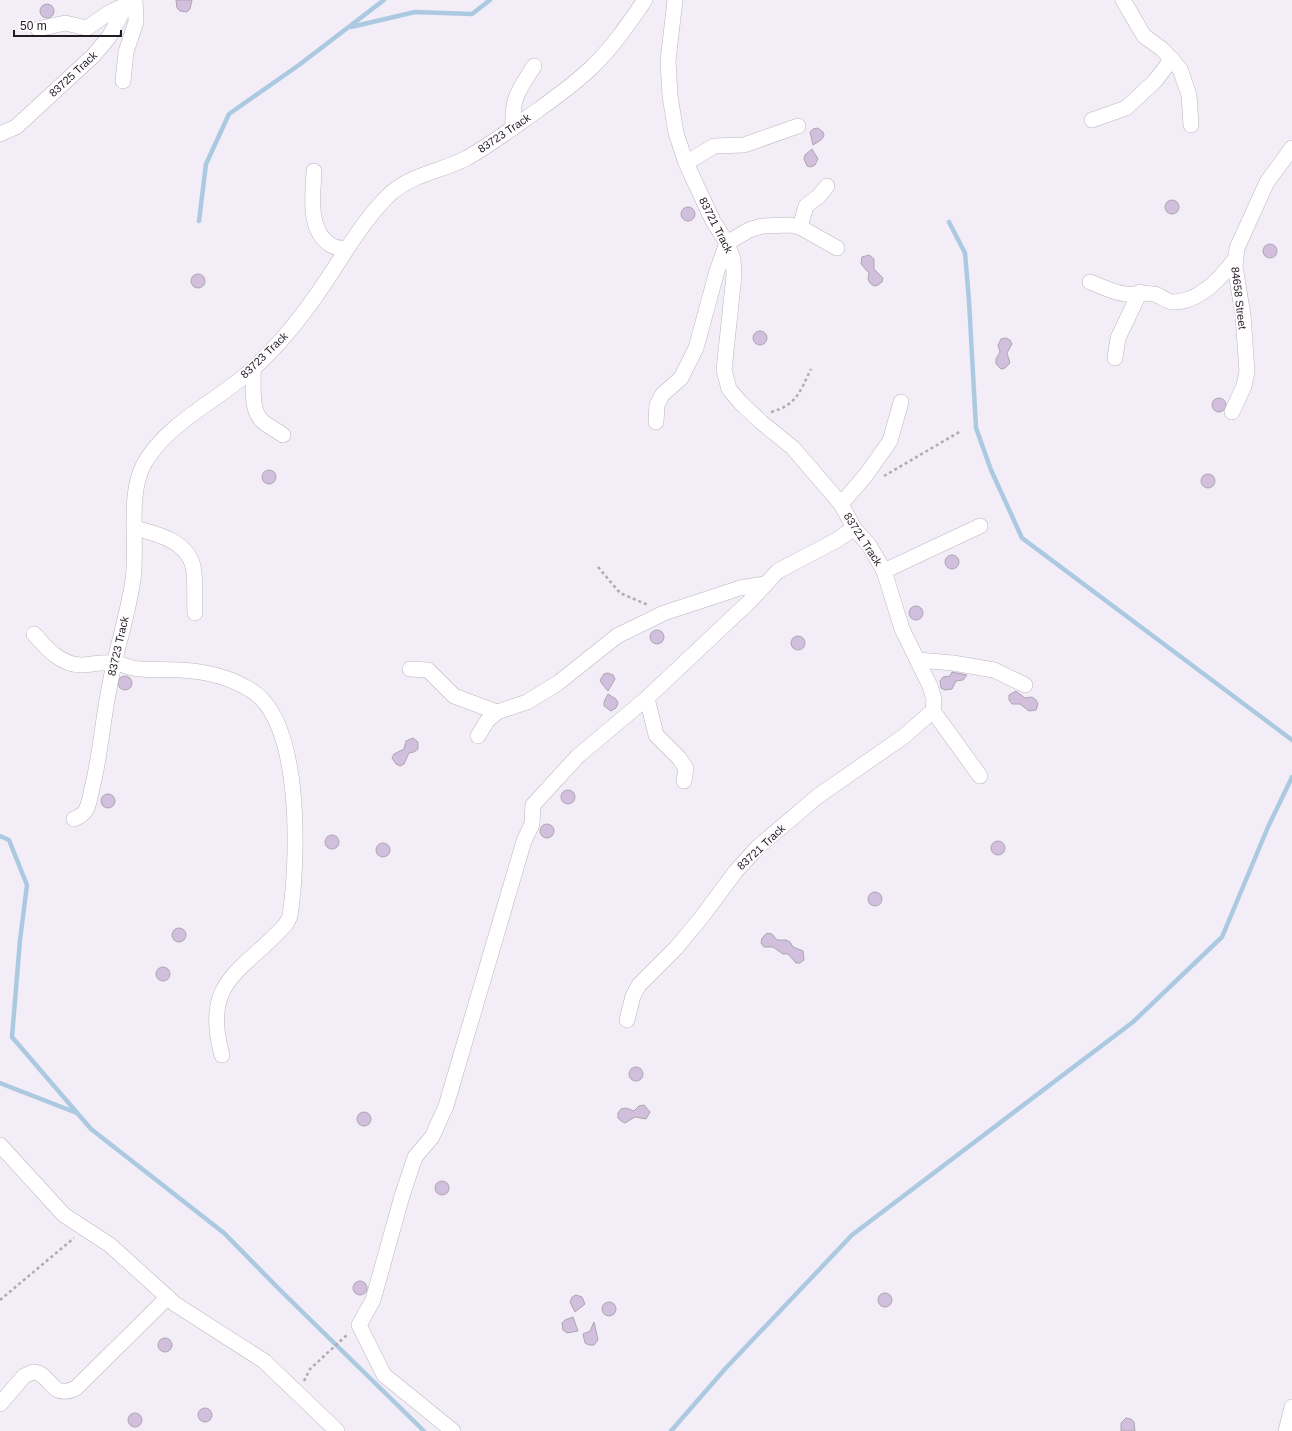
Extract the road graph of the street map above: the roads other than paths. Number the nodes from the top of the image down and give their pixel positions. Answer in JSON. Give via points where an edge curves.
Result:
{"nodes":[{"id":1,"x":645,"y":0,"type":"edge"},
{"id":2,"x":675,"y":0,"type":"edge"},
{"id":3,"x":1123,"y":0,"type":"edge"},
{"id":4,"x":132,"y":1,"type":"edge"},
{"id":5,"x":38,"y":29,"type":"dead end"},
{"id":6,"x":1172,"y":59,"type":"junction"},
{"id":7,"x":534,"y":66,"type":"dead end"},
{"id":8,"x":123,"y":81,"type":"dead end"},
{"id":9,"x":1092,"y":120,"type":"dead end"},
{"id":10,"x":1191,"y":125,"type":"dead end"},
{"id":11,"x":798,"y":126,"type":"dead end"},
{"id":12,"x":513,"y":128,"type":"junction"},
{"id":13,"x":0,"y":134,"type":"edge"},
{"id":14,"x":1292,"y":148,"type":"edge"},
{"id":15,"x":686,"y":163,"type":"junction"},
{"id":16,"x":314,"y":171,"type":"dead end"},
{"id":17,"x":827,"y":186,"type":"dead end"},
{"id":18,"x":800,"y":227,"type":"junction"},
{"id":19,"x":727,"y":243,"type":"junction"},
{"id":20,"x":837,"y":248,"type":"dead end"},
{"id":21,"x":346,"y":249,"type":"junction"},
{"id":22,"x":1235,"y":259,"type":"junction"},
{"id":23,"x":1090,"y":282,"type":"dead end"},
{"id":24,"x":1140,"y":292,"type":"junction"},
{"id":25,"x":1115,"y":358,"type":"dead end"},
{"id":26,"x":253,"y":370,"type":"junction"},
{"id":27,"x":902,"y":402,"type":"dead end"},
{"id":28,"x":1232,"y":412,"type":"dead end"},
{"id":29,"x":656,"y":422,"type":"dead end"},
{"id":30,"x":283,"y":435,"type":"dead end"},
{"id":31,"x":841,"y":504,"type":"junction"},
{"id":32,"x":980,"y":526,"type":"dead end"},
{"id":33,"x":135,"y":528,"type":"junction"},
{"id":34,"x":854,"y":528,"type":"junction"},
{"id":35,"x":884,"y":571,"type":"junction"},
{"id":36,"x":765,"y":584,"type":"junction"},
{"id":37,"x":195,"y":613,"type":"dead end"},
{"id":38,"x":34,"y":634,"type":"dead end"},
{"id":39,"x":918,"y":660,"type":"junction"},
{"id":40,"x":114,"y":663,"type":"junction"},
{"id":41,"x":410,"y":669,"type":"dead end"},
{"id":42,"x":1025,"y":685,"type":"dead end"},
{"id":43,"x":647,"y":698,"type":"junction"},
{"id":44,"x":933,"y":711,"type":"junction"},
{"id":45,"x":497,"y":712,"type":"junction"},
{"id":46,"x":478,"y":736,"type":"dead end"},
{"id":47,"x":980,"y":776,"type":"dead end"},
{"id":48,"x":684,"y":781,"type":"dead end"},
{"id":49,"x":74,"y":819,"type":"dead end"},
{"id":50,"x":627,"y":1020,"type":"dead end"},
{"id":51,"x":222,"y":1055,"type":"dead end"},
{"id":52,"x":0,"y":1145,"type":"edge"},
{"id":53,"x":168,"y":1296,"type":"junction"},
{"id":54,"x":0,"y":1404,"type":"edge"},
{"id":55,"x":1292,"y":1407,"type":"edge"},
{"id":56,"x":336,"y":1431,"type":"edge"},
{"id":57,"x":453,"y":1431,"type":"edge"},
{"id":58,"x":1286,"y":1431,"type":"edge"}],
"edges":[{"from":1,"to":12,"type":"street","name":"83723 Track","via":[[591,69]]},
{"from":2,"to":15,"type":"street","name":"83721 Track","via":[[670,27],[668,68],[676,133]]},
{"from":3,"to":6,"type":"street","via":[[1144,36]]},
{"from":4,"to":5,"type":"street","via":[[87,28],[65,23]]},
{"from":4,"to":8,"type":"street","via":[[136,22],[126,52]]},
{"from":4,"to":13,"type":"street","name":"83725 Track","via":[[109,37],[93,56],[16,127]]},
{"from":6,"to":9,"type":"street","via":[[1155,81],[1126,108]]},
{"from":6,"to":10,"type":"street","via":[[1185,79]]},
{"from":7,"to":12,"type":"street","via":[[516,95],[512,107]]},
{"from":11,"to":15,"type":"street","via":[[744,145],[714,146]]},
{"from":12,"to":21,"type":"street","name":"83723 Track","via":[[467,157],[419,176],[391,193]]},
{"from":14,"to":22,"type":"street","name":"84658 Street","via":[[1267,182],[1237,248]]},
{"from":15,"to":19,"type":"street","name":"83721 Track","via":[[713,221]]},
{"from":16,"to":21,"type":"street","via":[[313,202],[317,228],[331,245]]},
{"from":17,"to":18,"type":"street","via":[[806,206]]},
{"from":18,"to":19,"type":"street","via":[[762,226],[749,230]]},
{"from":18,"to":20,"type":"street"},
{"from":19,"to":29,"type":"street","via":[[696,348],[681,378],[662,395],[657,405]]},
{"from":19,"to":31,"type":"street","name":"83721 Track","via":[[733,259],[734,275],[724,370],[729,388],[740,402],[793,448]]},
{"from":21,"to":26,"type":"street","name":"83723 Track","via":[[324,285],[287,335]]},
{"from":22,"to":24,"type":"street","via":[[1209,288],[1187,300],[1172,302],[1155,294]]},
{"from":22,"to":28,"type":"street","name":"84658 Street","via":[[1247,372],[1244,386]]},
{"from":23,"to":24,"type":"street","via":[[1126,294]]},
{"from":24,"to":25,"type":"street","via":[[1118,338]]},
{"from":26,"to":30,"type":"street","via":[[257,414]]},
{"from":26,"to":33,"type":"street","name":"83723 Track","via":[[197,409],[152,451],[141,470],[137,488]]},
{"from":27,"to":31,"type":"street","via":[[890,441]]},
{"from":31,"to":34,"type":"street","name":"83721 Track"},
{"from":32,"to":35,"type":"street"},
{"from":33,"to":37,"type":"street","via":[[160,534],[172,540],[185,553],[193,566]]},
{"from":33,"to":40,"type":"street","name":"83723 Track","via":[[136,556],[133,582]]},
{"from":34,"to":35,"type":"street","name":"83721 Track","via":[[869,545]]},
{"from":34,"to":36,"type":"street","via":[[838,540],[778,571]]},
{"from":35,"to":39,"type":"street","name":"83721 Track","via":[[902,629]]},
{"from":36,"to":43,"type":"street"},
{"from":36,"to":45,"type":"street","via":[[740,588],[664,613],[617,636],[558,683],[533,698]]},
{"from":38,"to":40,"type":"street","via":[[53,656],[74,664]]},
{"from":39,"to":42,"type":"street","via":[[953,662],[994,670]]},
{"from":39,"to":44,"type":"street","name":"83721 Track","via":[[934,698]]},
{"from":40,"to":49,"type":"street","name":"83723 Track","via":[[101,750],[88,804],[84,813]]},
{"from":40,"to":51,"type":"street","via":[[139,669],[207,673],[251,689],[276,719],[286,745],[292,771],[294,806],[290,916],[286,924],[233,975],[222,990],[215,1015],[216,1036]]},
{"from":41,"to":45,"type":"street","via":[[428,670],[454,696]]},
{"from":43,"to":48,"type":"street","via":[[656,735],[686,768]]},
{"from":43,"to":57,"type":"street","via":[[578,756],[533,805],[532,824],[524,841],[446,1106],[432,1137],[415,1157],[372,1300],[359,1325],[384,1375]]},
{"from":44,"to":47,"type":"street"},
{"from":44,"to":50,"type":"street","name":"83721 Track","via":[[903,737],[818,796],[758,847],[676,948],[639,985],[633,996]]},
{"from":45,"to":46,"type":"street","via":[[487,721]]},
{"from":52,"to":53,"type":"street","via":[[64,1216],[110,1244]]},
{"from":53,"to":54,"type":"street","via":[[76,1388],[64,1392],[58,1390],[33,1372],[24,1376]]},
{"from":53,"to":56,"type":"street","via":[[201,1321],[264,1361]]},
{"from":55,"to":58,"type":"street"}]}
